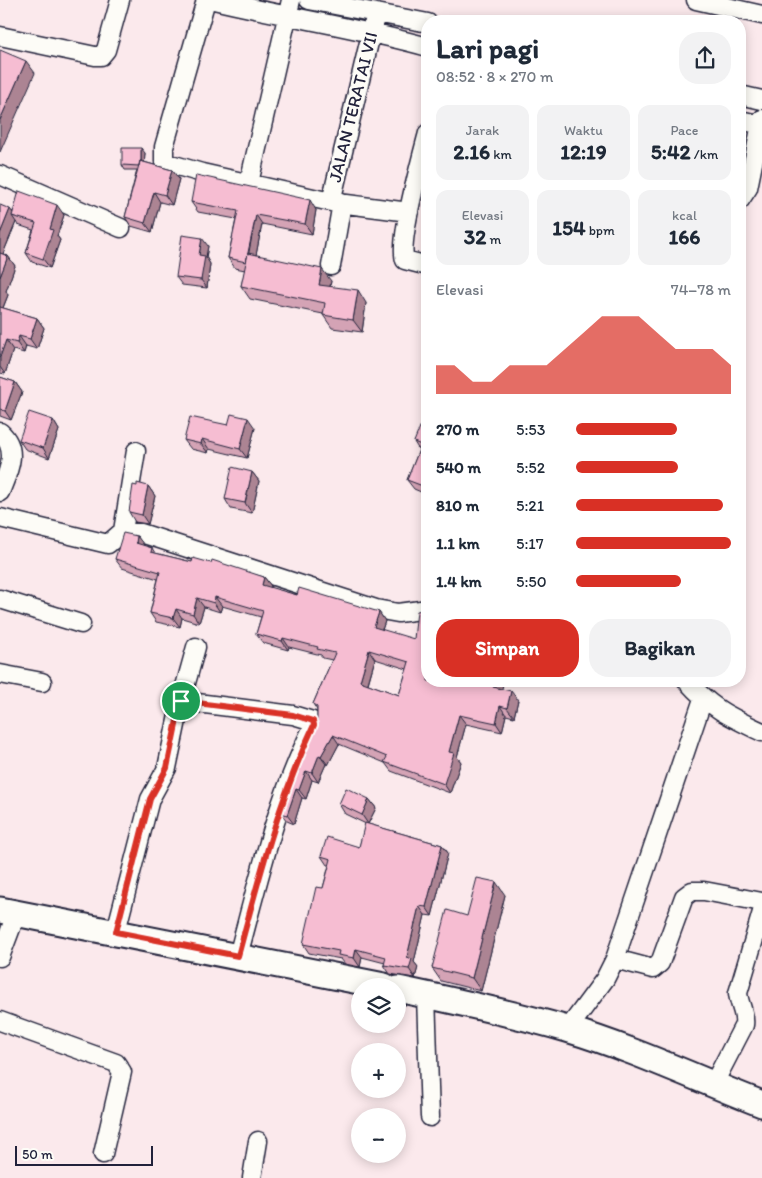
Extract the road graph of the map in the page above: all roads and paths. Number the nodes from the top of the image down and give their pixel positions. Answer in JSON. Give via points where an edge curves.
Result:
{"nodes":[{"id":1,"x":120,"y":0,"type":"edge"},
{"id":2,"x":206,"y":0,"type":"edge"},
{"id":3,"x":214,"y":0,"type":"edge"},
{"id":4,"x":309,"y":0,"type":"edge"},
{"id":5,"x":696,"y":0,"type":"edge"},
{"id":6,"x":290,"y":9,"type":"edge"},
{"id":7,"x":376,"y":13,"type":"junction"},
{"id":8,"x":762,"y":15,"type":"edge"},
{"id":9,"x":421,"y":22,"type":"edge"},
{"id":10,"x":372,"y":31,"type":"junction"},
{"id":11,"x":0,"y":36,"type":"edge"},
{"id":12,"x":421,"y":45,"type":"edge"},
{"id":13,"x":746,"y":96,"type":"edge"},
{"id":14,"x":762,"y":100,"type":"edge"},
{"id":15,"x":746,"y":121,"type":"edge"},
{"id":16,"x":762,"y":123,"type":"edge"},
{"id":17,"x":421,"y":162,"type":"edge"},
{"id":18,"x":0,"y":174,"type":"edge"},
{"id":19,"x":249,"y":183,"type":"junction"},
{"id":20,"x":746,"y":191,"type":"edge"},
{"id":21,"x":336,"y":203,"type":"junction"},
{"id":22,"x":409,"y":212,"type":"junction"},
{"id":23,"x":121,"y":228,"type":"dead end"},
{"id":24,"x":421,"y":264,"type":"edge"},
{"id":25,"x":331,"y":266,"type":"dead end"},
{"id":26,"x":0,"y":432,"type":"edge"},
{"id":27,"x":136,"y":451,"type":"dead end"},
{"id":28,"x":0,"y":492,"type":"edge"},
{"id":29,"x":0,"y":518,"type":"edge"},
{"id":30,"x":123,"y":531,"type":"junction"},
{"id":31,"x":0,"y":600,"type":"edge"},
{"id":32,"x":421,"y":610,"type":"edge"},
{"id":33,"x":81,"y":624,"type":"dead end"},
{"id":34,"x":196,"y":647,"type":"dead end"},
{"id":35,"x":0,"y":674,"type":"edge"},
{"id":36,"x":42,"y":682,"type":"dead end"},
{"id":37,"x":692,"y":687,"type":"edge"},
{"id":38,"x":703,"y":699,"type":"junction"},
{"id":39,"x":181,"y":701,"type":"junction"},
{"id":40,"x":762,"y":732,"type":"edge"},
{"id":41,"x":762,"y":902,"type":"edge"},
{"id":42,"x":8,"y":911,"type":"edge"},
{"id":43,"x":762,"y":912,"type":"edge"},
{"id":44,"x":116,"y":932,"type":"junction"},
{"id":45,"x":238,"y":956,"type":"junction"},
{"id":46,"x":0,"y":957,"type":"edge"},
{"id":47,"x":615,"y":958,"type":"junction"},
{"id":48,"x":351,"y":979,"type":"edge"},
{"id":49,"x":406,"y":991,"type":"edge"},
{"id":50,"x":426,"y":995,"type":"junction"},
{"id":51,"x":0,"y":1021,"type":"edge"},
{"id":52,"x":568,"y":1029,"type":"junction"},
{"id":53,"x":713,"y":1085,"type":"junction"},
{"id":54,"x":762,"y":1104,"type":"edge"},
{"id":55,"x":430,"y":1117,"type":"dead end"},
{"id":56,"x":258,"y":1141,"type":"dead end"},
{"id":57,"x":103,"y":1154,"type":"dead end"},
{"id":58,"x":252,"y":1178,"type":"edge"}],
"edges":[{"from":1,"to":11,"type":"street","via":[[106,50],[101,56]]},
{"from":2,"to":19,"type":"street","via":[[163,158],[168,164]]},
{"from":3,"to":6,"type":"street"},
{"from":4,"to":7,"type":"street"},
{"from":5,"to":8,"type":"street"},
{"from":6,"to":10,"type":"street"},
{"from":6,"to":19,"type":"street"},
{"from":7,"to":9,"type":"street"},
{"from":7,"to":10,"type":"street","name":"JALAN TERATAI VII"},
{"from":10,"to":12,"type":"street"},
{"from":10,"to":21,"type":"street","name":"JALAN TERATAI VII"},
{"from":13,"to":14,"type":"street"},
{"from":15,"to":16,"type":"street"},
{"from":16,"to":20,"type":"street"},
{"from":17,"to":22,"type":"street"},
{"from":18,"to":23,"type":"street"},
{"from":19,"to":21,"type":"street"},
{"from":21,"to":22,"type":"street"},
{"from":21,"to":25,"type":"street","name":"JALAN TERATAI VII"},
{"from":22,"to":24,"type":"street","via":[[404,258]]},
{"from":26,"to":28,"type":"street","via":[[10,447],[12,460]]},
{"from":27,"to":30,"type":"street"},
{"from":29,"to":30,"type":"street","via":[[108,544]]},
{"from":30,"to":32,"type":"street","via":[[141,533],[376,609],[398,613]]},
{"from":31,"to":33,"type":"street"},
{"from":34,"to":39,"type":"street"},
{"from":35,"to":36,"type":"street"},
{"from":37,"to":38,"type":"street"},
{"from":38,"to":40,"type":"street","via":[[722,713]]},
{"from":38,"to":47,"type":"street"},
{"from":39,"to":44,"type":"street","via":[[167,768],[150,799]]},
{"from":39,"to":45,"type":"street","via":[[293,715],[313,721],[314,725],[297,760],[269,839]]},
{"from":41,"to":47,"type":"street","via":[[692,891],[684,897],[666,950],[653,970]]},
{"from":42,"to":44,"type":"street"},
{"from":42,"to":46,"type":"street"},
{"from":43,"to":53,"type":"street","via":[[738,993],[744,1025]]},
{"from":44,"to":45,"type":"street"},
{"from":45,"to":48,"type":"street"},
{"from":47,"to":52,"type":"street","via":[[605,979]]},
{"from":49,"to":50,"type":"street"},
{"from":50,"to":52,"type":"street"},
{"from":50,"to":55,"type":"street"},
{"from":51,"to":57,"type":"street","via":[[116,1063],[122,1072]]},
{"from":52,"to":53,"type":"street"},
{"from":53,"to":54,"type":"street"},
{"from":56,"to":58,"type":"street"}]}
